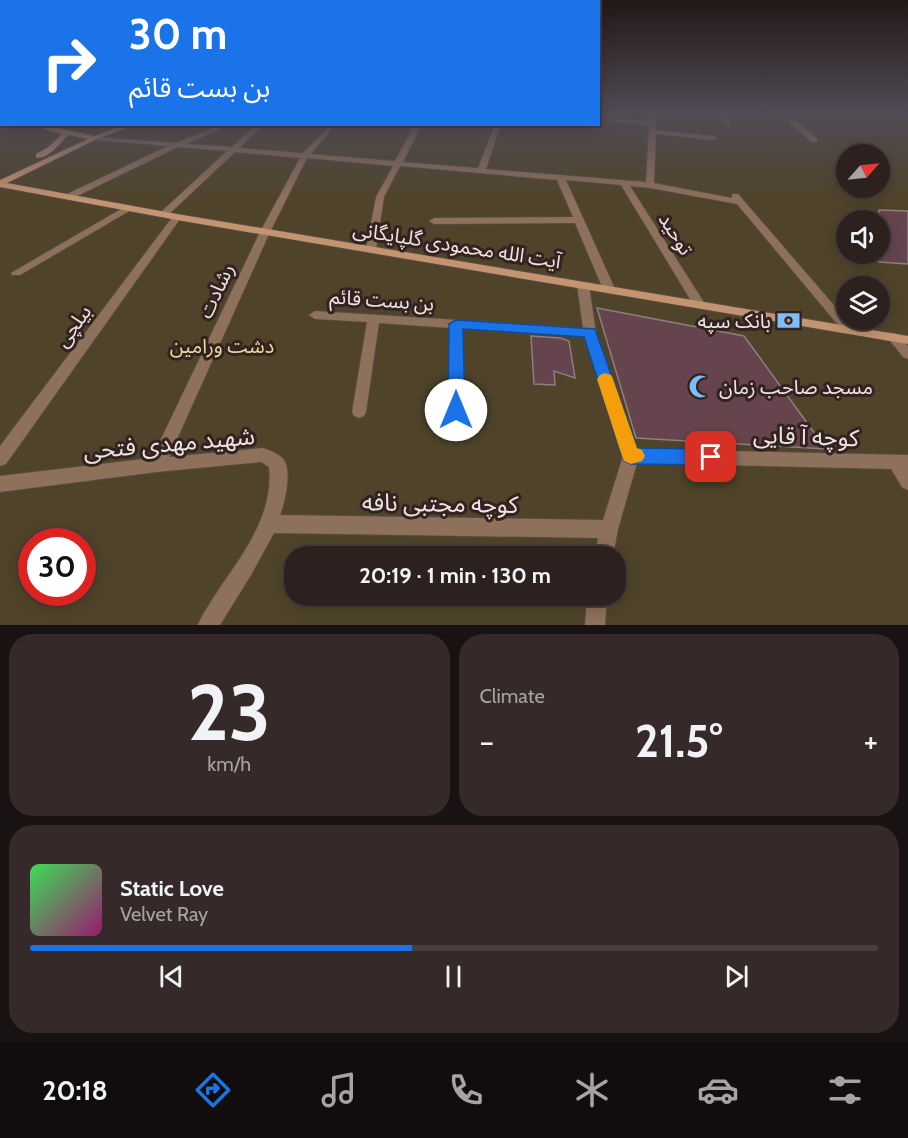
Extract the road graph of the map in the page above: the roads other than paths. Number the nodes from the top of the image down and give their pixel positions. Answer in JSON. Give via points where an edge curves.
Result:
{"nodes":[{"id":1,"x":57,"y":142,"type":"edge"},
{"id":2,"x":86,"y":142,"type":"edge"},
{"id":3,"x":136,"y":142,"type":"edge"},
{"id":4,"x":184,"y":142,"type":"edge"},
{"id":5,"x":242,"y":142,"type":"edge"},
{"id":6,"x":317,"y":142,"type":"edge"},
{"id":7,"x":409,"y":142,"type":"edge"},
{"id":8,"x":491,"y":142,"type":"edge"},
{"id":9,"x":652,"y":142,"type":"edge"},
{"id":10,"x":174,"y":146,"type":"junction"},
{"id":11,"x":233,"y":151,"type":"junction"},
{"id":12,"x":304,"y":157,"type":"junction"},
{"id":13,"x":397,"y":164,"type":"junction"},
{"id":14,"x":481,"y":171,"type":"junction"},
{"id":15,"x":0,"y":174,"type":"edge"},
{"id":16,"x":560,"y":177,"type":"junction"},
{"id":17,"x":0,"y":183,"type":"edge"},
{"id":18,"x":624,"y":183,"type":"junction"},
{"id":19,"x":650,"y":185,"type":"junction"},
{"id":20,"x":68,"y":197,"type":"junction"},
{"id":21,"x":128,"y":208,"type":"junction"},
{"id":22,"x":163,"y":215,"type":"junction"},
{"id":23,"x":177,"y":217,"type":"junction"},
{"id":24,"x":579,"y":220,"type":"junction"},
{"id":25,"x":434,"y":221,"type":"dead end"},
{"id":26,"x":265,"y":232,"type":"junction"},
{"id":27,"x":371,"y":249,"type":"junction"},
{"id":28,"x":16,"y":273,"type":"dead end"},
{"id":29,"x":583,"y":285,"type":"junction"},
{"id":30,"x":609,"y":289,"type":"junction"},
{"id":31,"x":699,"y":304,"type":"junction"},
{"id":32,"x":315,"y":315,"type":"dead end"},
{"id":33,"x":836,"y":315,"type":"edge"},
{"id":34,"x":374,"y":319,"type":"junction"},
{"id":35,"x":456,"y":324,"type":"junction"},
{"id":36,"x":836,"y":326,"type":"edge"},
{"id":37,"x":857,"y":330,"type":"edge"},
{"id":38,"x":590,"y":333,"type":"junction"},
{"id":39,"x":894,"y":337,"type":"junction"},
{"id":40,"x":908,"y":340,"type":"edge"},
{"id":41,"x":908,"y":354,"type":"edge"},
{"id":42,"x":456,"y":410,"type":"dead end"},
{"id":43,"x":359,"y":412,"type":"dead end"},
{"id":44,"x":631,"y":456,"type":"junction"},
{"id":45,"x":0,"y":459,"type":"edge"},
{"id":46,"x":902,"y":462,"type":"edge"},
{"id":47,"x":157,"y":465,"type":"junction"},
{"id":48,"x":908,"y":482,"type":"edge"},
{"id":49,"x":0,"y":484,"type":"edge"},
{"id":50,"x":270,"y":524,"type":"junction"},
{"id":51,"x":609,"y":530,"type":"junction"},
{"id":52,"x":606,"y":546,"type":"edge"},
{"id":53,"x":596,"y":606,"type":"edge"},
{"id":54,"x":208,"y":625,"type":"edge"},
{"id":55,"x":594,"y":625,"type":"edge"}],
"edges":[{"from":1,"to":15,"type":"main road","via":[[50,150]]},
{"from":2,"to":17,"type":"main road"},
{"from":3,"to":10,"type":"street"},
{"from":4,"to":10,"type":"street"},
{"from":5,"to":11,"type":"street"},
{"from":6,"to":12,"type":"street","name":"رشادت"},
{"from":7,"to":13,"type":"street"},
{"from":8,"to":14,"type":"street"},
{"from":9,"to":19,"type":"street"},
{"from":10,"to":11,"type":"street"},
{"from":10,"to":20,"type":"street"},
{"from":11,"to":12,"type":"street"},
{"from":11,"to":22,"type":"street"},
{"from":12,"to":13,"type":"street"},
{"from":12,"to":26,"type":"street","name":"رشادت"},
{"from":13,"to":14,"type":"street"},
{"from":13,"to":27,"type":"street","via":[[380,197]]},
{"from":14,"to":16,"type":"street"},
{"from":16,"to":18,"type":"street"},
{"from":16,"to":24,"type":"street"},
{"from":17,"to":20,"type":"main road","name":"آیت الله محمودی گلپایگانی"},
{"from":18,"to":19,"type":"street"},
{"from":18,"to":31,"type":"street","name":"توحید"},
{"from":19,"to":33,"type":"street","via":[[737,199]]},
{"from":20,"to":21,"type":"main road","name":"آیت الله محمودی گلپایگانی"},
{"from":21,"to":22,"type":"main road","name":"آیت الله محمودی گلپایگانی"},
{"from":21,"to":28,"type":"street"},
{"from":22,"to":23,"type":"main road","name":"آیت الله محمودی گلپایگانی"},
{"from":23,"to":26,"type":"main road","name":"آیت الله محمودی گلپایگانی"},
{"from":23,"to":45,"type":"street","name":"بیلچی"},
{"from":24,"to":25,"type":"street"},
{"from":24,"to":30,"type":"street"},
{"from":26,"to":27,"type":"main road","name":"آیت الله محمودی گلپایگانی"},
{"from":26,"to":47,"type":"street","name":"رشادت"},
{"from":27,"to":29,"type":"main road","name":"آیت الله محمودی گلپایگانی"},
{"from":29,"to":30,"type":"main road","name":"آیت الله محمودی گلپایگانی"},
{"from":29,"to":38,"type":"street"},
{"from":30,"to":31,"type":"main road","name":"آیت الله محمودی گلپایگانی"},
{"from":31,"to":36,"type":"main road","name":"آیت الله محمودی گلپایگانی"},
{"from":32,"to":34,"type":"street","name":"بن بست قائم"},
{"from":34,"to":35,"type":"street","name":"بن بست قائم"},
{"from":34,"to":43,"type":"street"},
{"from":35,"to":38,"type":"street","name":"بن بست قائم"},
{"from":35,"to":42,"type":"street"},
{"from":37,"to":39,"type":"main road","name":"آیت الله محمودی گلپایگانی"},
{"from":38,"to":44,"type":"street"},
{"from":39,"to":40,"type":"main road","name":"آیت الله محمودی گلپایگانی"},
{"from":39,"to":41,"type":"street"},
{"from":44,"to":46,"type":"street","name":"کوچه آ قایی"},
{"from":44,"to":51,"type":"street"},
{"from":46,"to":48,"type":"street"},
{"from":47,"to":49,"type":"street","name":"شهید مهدی فتحی"},
{"from":47,"to":50,"type":"street","name":"شهید مهدی فتحی","via":[[263,455],[277,463],[282,478]]},
{"from":50,"to":51,"type":"street","name":"کوچه مجتبی نافه"},
{"from":50,"to":54,"type":"street","name":"شهید مهدی فتحی"},
{"from":51,"to":52,"type":"street"},
{"from":53,"to":55,"type":"street"}]}
